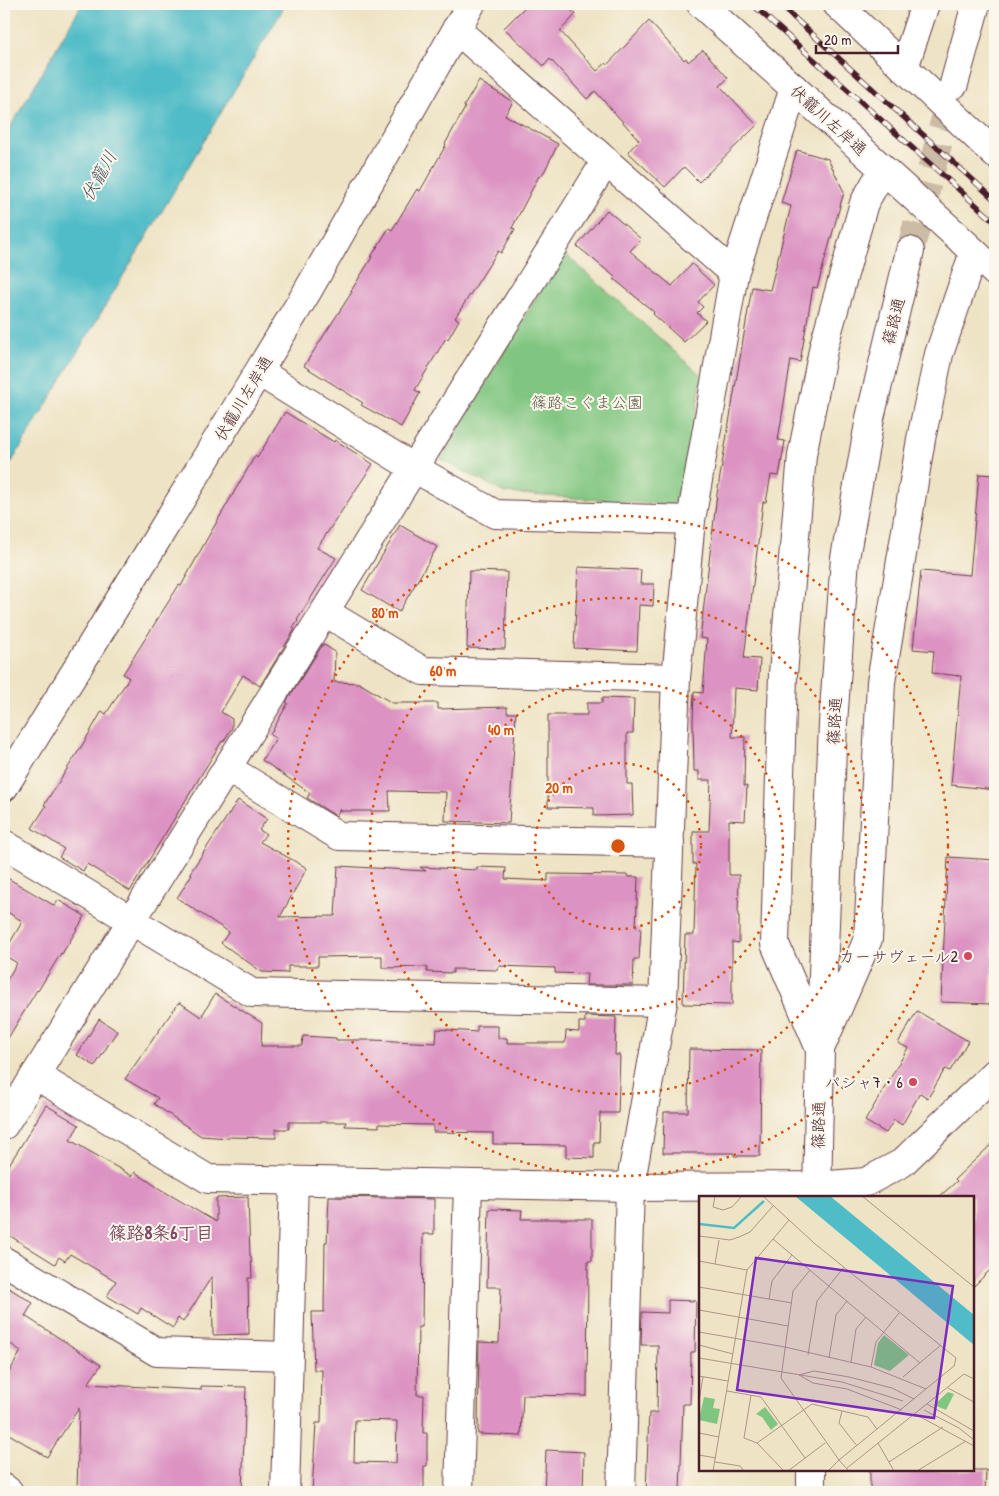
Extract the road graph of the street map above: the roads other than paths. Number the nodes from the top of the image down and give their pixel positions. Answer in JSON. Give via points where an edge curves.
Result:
{"nodes":[{"id":1,"x":471,"y":4,"type":"edge"},
{"id":2,"x":700,"y":4,"type":"edge"},
{"id":3,"x":837,"y":4,"type":"edge"},
{"id":4,"x":925,"y":4,"type":"edge"},
{"id":5,"x":976,"y":4,"type":"edge"},
{"id":6,"x":456,"y":29,"type":"junction"},
{"id":7,"x":904,"y":68,"type":"junction"},
{"id":8,"x":954,"y":84,"type":"tunnel mouth"},
{"id":9,"x":794,"y":88,"type":"junction"},
{"id":10,"x":994,"y":148,"type":"edge"},
{"id":11,"x":606,"y":161,"type":"junction"},
{"id":12,"x":883,"y":170,"type":"junction"},
{"id":13,"x":966,"y":244,"type":"junction"},
{"id":14,"x":910,"y":251,"type":"tunnel mouth"},
{"id":15,"x":995,"y":272,"type":"edge"},
{"id":16,"x":734,"y":274,"type":"junction"},
{"id":17,"x":259,"y":372,"type":"junction"},
{"id":18,"x":414,"y":468,"type":"junction"},
{"id":19,"x":691,"y":520,"type":"junction"},
{"id":20,"x":325,"y":612,"type":"junction"},
{"id":21,"x":676,"y":678,"type":"junction"},
{"id":22,"x":227,"y":768,"type":"junction"},
{"id":23,"x":4,"y":786,"type":"edge"},
{"id":24,"x":670,"y":843,"type":"junction"},
{"id":25,"x":4,"y":844,"type":"edge"},
{"id":26,"x":132,"y":920,"type":"junction"},
{"id":27,"x":664,"y":1002,"type":"junction"},
{"id":28,"x":820,"y":1048,"type":"junction"},
{"id":29,"x":995,"y":1073,"type":"edge"},
{"id":30,"x":35,"y":1075,"type":"junction"},
{"id":31,"x":4,"y":1125,"type":"edge"},
{"id":32,"x":294,"y":1181,"type":"junction"},
{"id":33,"x":468,"y":1184,"type":"junction"},
{"id":34,"x":630,"y":1188,"type":"junction"},
{"id":35,"x":817,"y":1192,"type":"edge"},
{"id":36,"x":4,"y":1261,"type":"edge"},
{"id":37,"x":289,"y":1356,"type":"junction"},
{"id":38,"x":811,"y":1471,"type":"edge"},
{"id":39,"x":4,"y":1488,"type":"edge"},
{"id":40,"x":9,"y":1492,"type":"edge"},
{"id":41,"x":285,"y":1492,"type":"edge"},
{"id":42,"x":459,"y":1492,"type":"edge"},
{"id":43,"x":620,"y":1492,"type":"edge"},
{"id":44,"x":811,"y":1492,"type":"edge"}],
"edges":[{"from":1,"to":6,"type":"street","name":"伏籠川左岸通"},
{"from":2,"to":9,"type":"street","name":"伏籠川左岸通"},
{"from":3,"to":7,"type":"street"},
{"from":4,"to":7,"type":"street"},
{"from":5,"to":8,"type":"street"},
{"from":6,"to":11,"type":"street"},
{"from":6,"to":17,"type":"street","name":"伏籠川左岸通","via":[[308,292]]},
{"from":7,"to":10,"type":"street"},
{"from":9,"to":12,"type":"street","name":"伏籠川左岸通"},
{"from":9,"to":16,"type":"street"},
{"from":11,"to":16,"type":"street"},
{"from":11,"to":18,"type":"street"},
{"from":12,"to":13,"type":"street","name":"伏籠川左岸通"},
{"from":12,"to":28,"type":"street","via":[[864,203],[824,344],[802,455],[783,674],[775,944]]},
{"from":13,"to":15,"type":"street","name":"伏籠川左岸通"},
{"from":13,"to":28,"type":"street","via":[[921,439],[881,682],[868,939]]},
{"from":14,"to":28,"type":"street","name":"篠路通","via":[[870,418],[845,558],[833,723]]},
{"from":16,"to":19,"type":"street"},
{"from":17,"to":18,"type":"street"},
{"from":17,"to":23,"type":"street","name":"伏籠川左岸通"},
{"from":18,"to":19,"type":"street","via":[[495,514]]},
{"from":18,"to":20,"type":"street"},
{"from":19,"to":21,"type":"street"},
{"from":20,"to":21,"type":"street","via":[[423,671]]},
{"from":20,"to":22,"type":"street"},
{"from":21,"to":24,"type":"street"},
{"from":22,"to":24,"type":"street","via":[[339,836]]},
{"from":22,"to":26,"type":"street"},
{"from":24,"to":27,"type":"street"},
{"from":25,"to":26,"type":"street"},
{"from":26,"to":27,"type":"street","via":[[252,993]]},
{"from":26,"to":30,"type":"street"},
{"from":27,"to":34,"type":"street"},
{"from":28,"to":35,"type":"street","name":"篠路通"},
{"from":29,"to":35,"type":"street","via":[[902,1163],[866,1182]]},
{"from":30,"to":31,"type":"street"},
{"from":30,"to":32,"type":"street","via":[[208,1179]]},
{"from":32,"to":33,"type":"street"},
{"from":32,"to":37,"type":"street"},
{"from":33,"to":34,"type":"street"},
{"from":33,"to":42,"type":"street"},
{"from":34,"to":35,"type":"street"},
{"from":34,"to":43,"type":"street"},
{"from":36,"to":37,"type":"street","via":[[157,1352]]},
{"from":37,"to":41,"type":"street"},
{"from":38,"to":44,"type":"street"},
{"from":39,"to":40,"type":"street"}]}
